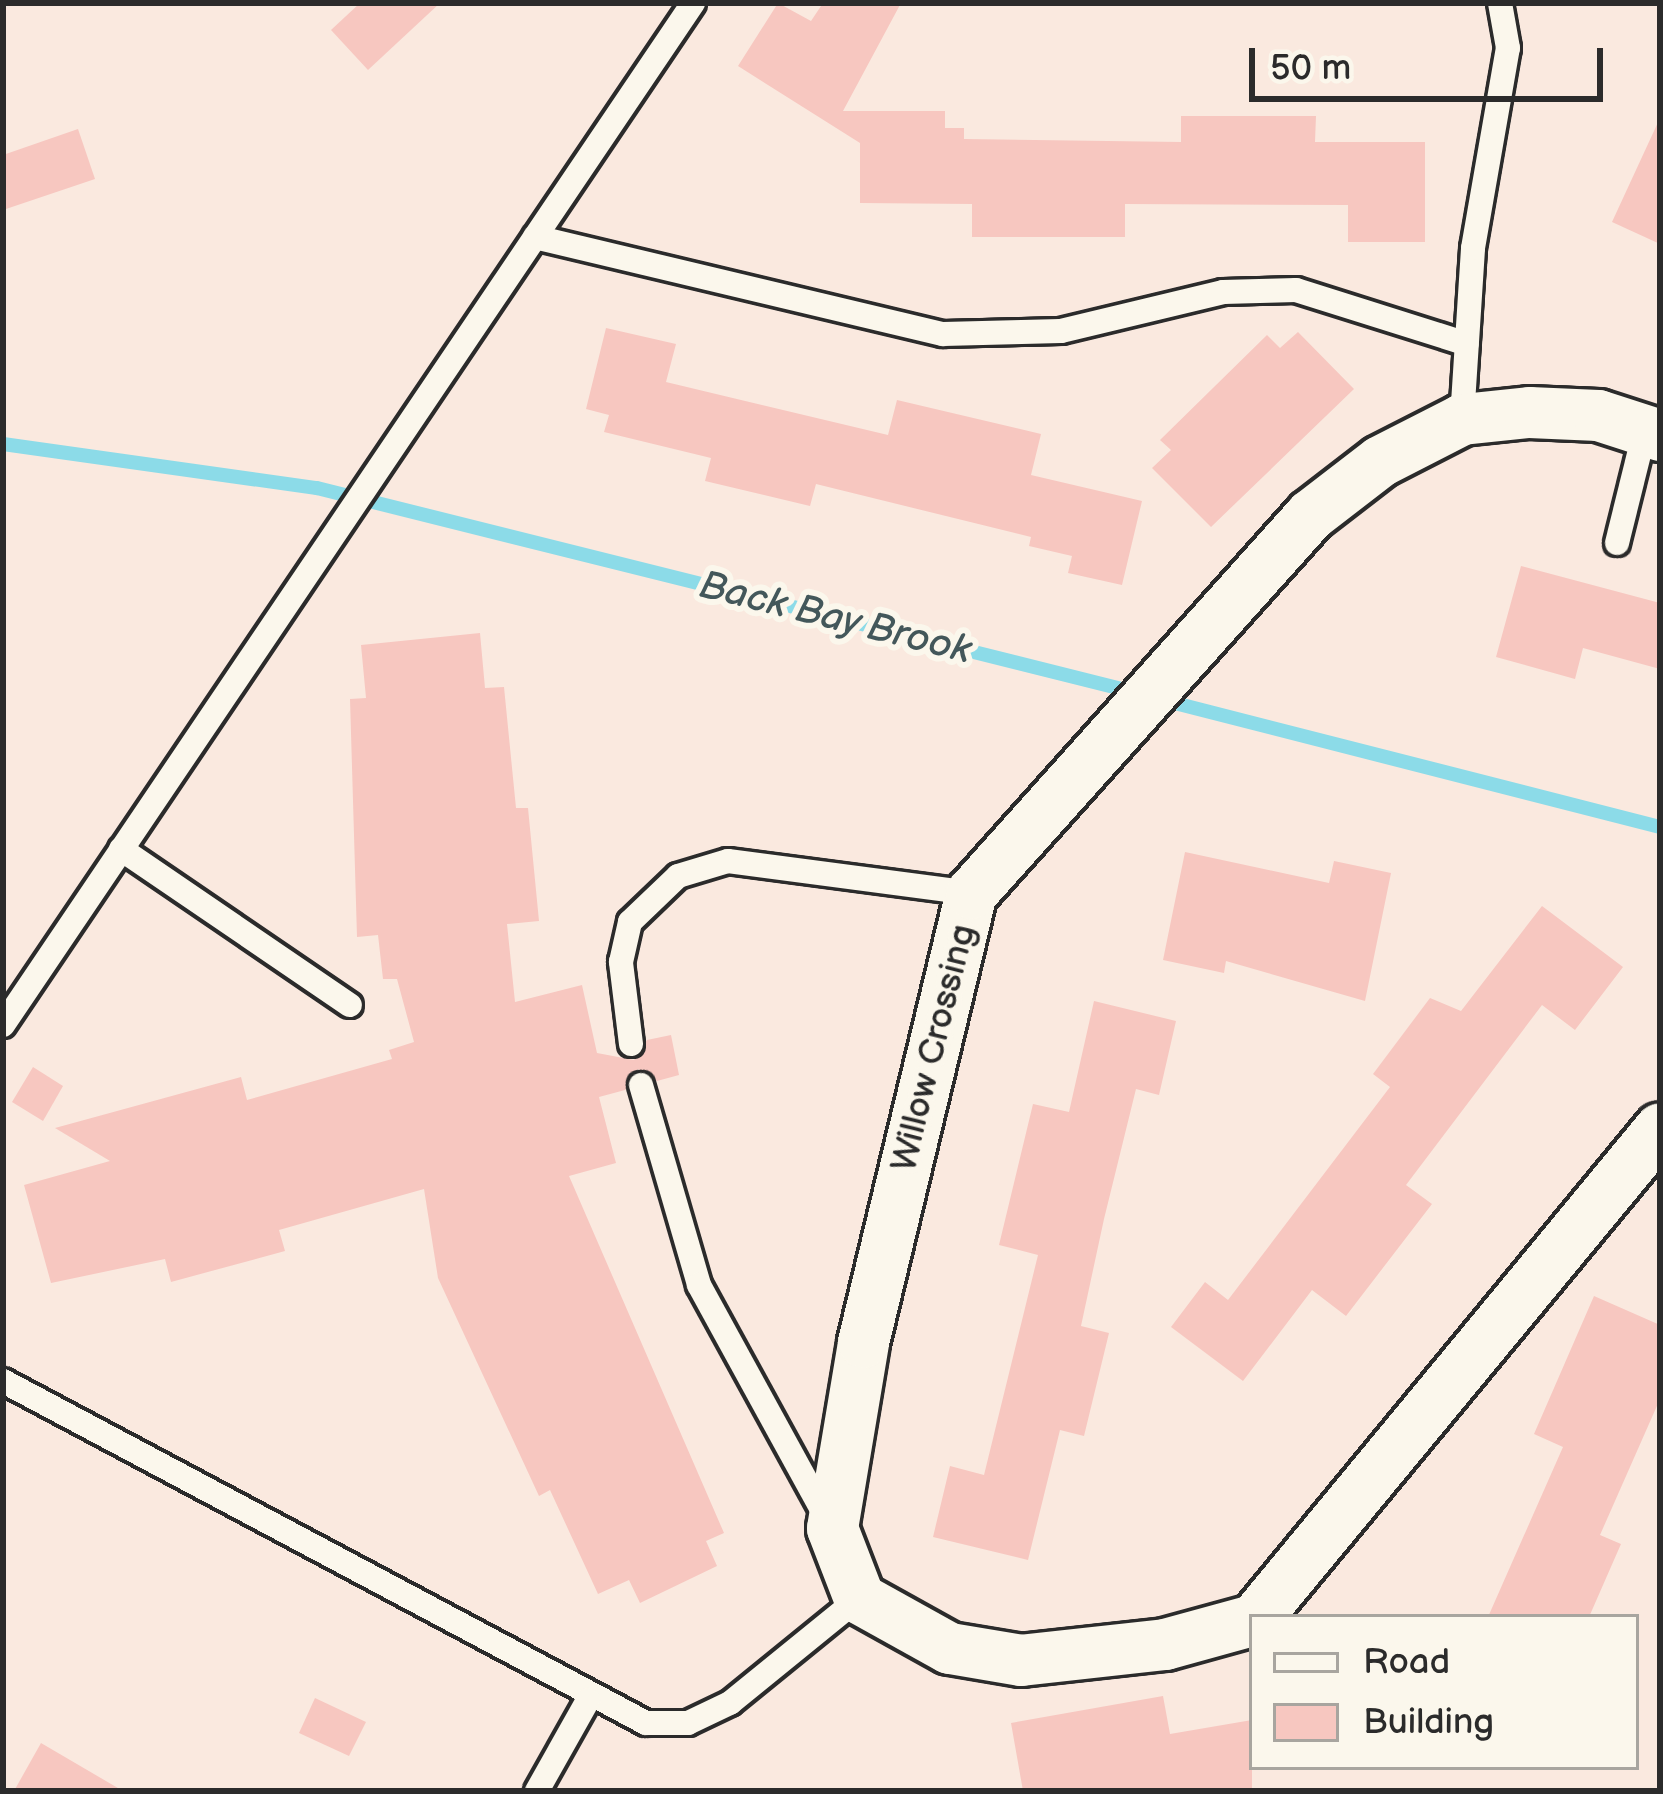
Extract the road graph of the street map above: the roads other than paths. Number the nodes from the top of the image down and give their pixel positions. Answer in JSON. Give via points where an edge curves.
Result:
{"nodes":[{"id":1,"x":694,"y":3,"type":"edge"},
{"id":2,"x":1500,"y":3,"type":"edge"},
{"id":3,"x":535,"y":238,"type":"junction"},
{"id":4,"x":1467,"y":344,"type":"junction"},
{"id":5,"x":1462,"y":419,"type":"junction"},
{"id":6,"x":1653,"y":432,"type":"edge"},
{"id":7,"x":1617,"y":543,"type":"dead end"},
{"id":8,"x":122,"y":849,"type":"junction"},
{"id":9,"x":971,"y":893,"type":"junction"},
{"id":10,"x":350,"y":1006,"type":"dead end"},
{"id":11,"x":3,"y":1024,"type":"edge"},
{"id":12,"x":631,"y":1044,"type":"dead end"},
{"id":13,"x":640,"y":1085,"type":"dead end"},
{"id":14,"x":1660,"y":1128,"type":"edge"},
{"id":15,"x":3,"y":1381,"type":"edge"},
{"id":16,"x":832,"y":1528,"type":"junction"},
{"id":17,"x":859,"y":1598,"type":"junction"},
{"id":18,"x":1257,"y":1614,"type":"edge"},
{"id":19,"x":1249,"y":1619,"type":"edge"},
{"id":20,"x":588,"y":1700,"type":"junction"},
{"id":21,"x":537,"y":1791,"type":"edge"}],
"edges":[{"from":1,"to":3,"type":"lane"},
{"from":2,"to":4,"type":"lane","via":[[1508,48]]},
{"from":3,"to":4,"type":"lane","via":[[943,334],[1061,331],[1223,292],[1296,290]]},
{"from":3,"to":8,"type":"lane"},
{"from":4,"to":5,"type":"lane"},
{"from":5,"to":6,"type":"street","via":[[1598,415]]},
{"from":5,"to":9,"type":"street","name":"Willow Crossing","via":[[1310,514]]},
{"from":6,"to":7,"type":"lane"},
{"from":8,"to":10,"type":"lane"},
{"from":8,"to":11,"type":"lane"},
{"from":9,"to":12,"type":"lane","via":[[728,861],[678,876],[631,922],[621,962]]},
{"from":9,"to":16,"type":"street","name":"Willow Crossing","via":[[863,1342]]},
{"from":13,"to":16,"type":"lane","via":[[699,1285]]},
{"from":14,"to":18,"type":"street"},
{"from":15,"to":20,"type":"lane"},
{"from":16,"to":17,"type":"street"},
{"from":17,"to":19,"type":"street","via":[[949,1648],[1021,1660]]},
{"from":17,"to":20,"type":"lane","via":[[730,1703],[688,1723],[646,1723]]},
{"from":20,"to":21,"type":"lane"}]}
